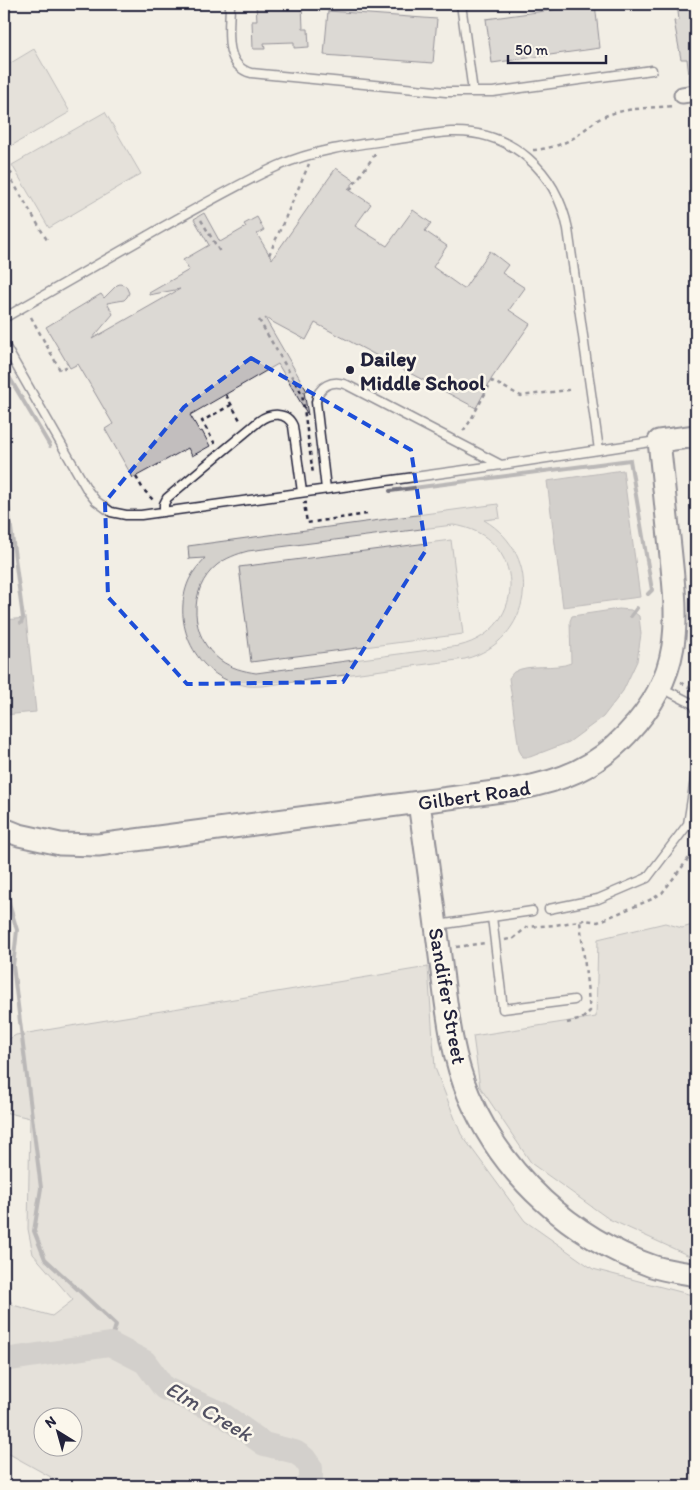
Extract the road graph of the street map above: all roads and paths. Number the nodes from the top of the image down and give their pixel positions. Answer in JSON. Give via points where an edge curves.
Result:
{"nodes":[{"id":1,"x":230,"y":4,"type":"edge"},
{"id":2,"x":461,"y":4,"type":"edge"},
{"id":3,"x":652,"y":70,"type":"dead end"},
{"id":4,"x":473,"y":92,"type":"junction"},
{"id":5,"x":685,"y":98,"type":"edge"},
{"id":6,"x":380,"y":141,"type":"junction"},
{"id":7,"x":517,"y":149,"type":"junction"},
{"id":8,"x":314,"y":154,"type":"junction"},
{"id":9,"x":4,"y":166,"type":"edge"},
{"id":10,"x":15,"y":171,"type":"dead end"},
{"id":11,"x":9,"y":175,"type":"junction"},
{"id":12,"x":350,"y":190,"type":"dead end"},
{"id":13,"x":201,"y":220,"type":"dead end"},
{"id":14,"x":47,"y":240,"type":"dead end"},
{"id":15,"x":220,"y":252,"type":"dead end"},
{"id":16,"x":269,"y":254,"type":"dead end"},
{"id":17,"x":31,"y":317,"type":"dead end"},
{"id":18,"x":4,"y":318,"type":"edge"},
{"id":19,"x":259,"y":320,"type":"dead end"},
{"id":20,"x":4,"y":344,"type":"edge"},
{"id":21,"x":68,"y":366,"type":"dead end"},
{"id":22,"x":569,"y":390,"type":"dead end"},
{"id":23,"x":226,"y":394,"type":"dead end"},
{"id":24,"x":232,"y":405,"type":"junction"},
{"id":25,"x":241,"y":422,"type":"dead end"},
{"id":26,"x":463,"y":431,"type":"dead end"},
{"id":27,"x":696,"y":436,"type":"edge"},
{"id":28,"x":659,"y":441,"type":"junction"},
{"id":29,"x":215,"y":444,"type":"dead end"},
{"id":30,"x":599,"y":450,"type":"junction"},
{"id":31,"x":501,"y":465,"type":"junction"},
{"id":32,"x":136,"y":476,"type":"dead end"},
{"id":33,"x":313,"y":479,"type":"dead end"},
{"id":34,"x":326,"y":489,"type":"junction"},
{"id":35,"x":302,"y":492,"type":"junction"},
{"id":36,"x":152,"y":500,"type":"dead end"},
{"id":37,"x":310,"y":502,"type":"dead end"},
{"id":38,"x":164,"y":512,"type":"junction"},
{"id":39,"x":367,"y":514,"type":"dead end"},
{"id":40,"x":681,"y":682,"type":"dead end"},
{"id":41,"x":660,"y":687,"type":"junction"},
{"id":42,"x":696,"y":692,"type":"edge"},
{"id":43,"x":696,"y":709,"type":"edge"},
{"id":44,"x":696,"y":773,"type":"edge"},
{"id":45,"x":419,"y":803,"type":"junction"},
{"id":46,"x":4,"y":829,"type":"edge"},
{"id":47,"x":696,"y":849,"type":"edge"},
{"id":48,"x":549,"y":909,"type":"dead end"},
{"id":49,"x":532,"y":911,"type":"dead end"},
{"id":50,"x":492,"y":917,"type":"junction"},
{"id":51,"x":580,"y":921,"type":"junction"},
{"id":52,"x":436,"y":926,"type":"junction"},
{"id":53,"x":495,"y":942,"type":"junction"},
{"id":54,"x":452,"y":948,"type":"dead end"},
{"id":55,"x":574,"y":1000,"type":"dead end"},
{"id":56,"x":567,"y":1023,"type":"dead end"},
{"id":57,"x":696,"y":1275,"type":"edge"}],
"edges":[{"from":1,"to":4,"type":"lane","via":[[230,49],[236,65],[242,70],[446,92]]},
{"from":2,"to":4,"type":"lane"},
{"from":3,"to":4,"type":"lane"},
{"from":5,"to":7,"type":"path","via":[[616,112],[595,121],[564,143],[536,150]]},
{"from":6,"to":7,"type":"lane","via":[[452,132],[487,136]]},
{"from":6,"to":8,"type":"lane"},
{"from":6,"to":12,"type":"path","via":[[378,150]]},
{"from":7,"to":30,"type":"lane","via":[[543,172],[560,198],[566,217]]},
{"from":8,"to":16,"type":"path"},
{"from":8,"to":18,"type":"lane","via":[[278,166],[212,200]]},
{"from":9,"to":11,"type":"path"},
{"from":10,"to":11,"type":"path"},
{"from":11,"to":14,"type":"path"},
{"from":13,"to":15,"type":"path"},
{"from":17,"to":21,"type":"path","via":[[60,370]]},
{"from":19,"to":33,"type":"path","via":[[302,394]]},
{"from":20,"to":38,"type":"lane","via":[[96,501],[111,512],[126,515]]},
{"from":22,"to":26,"type":"path","via":[[521,396],[492,381]]},
{"from":23,"to":24,"type":"path"},
{"from":24,"to":25,"type":"path"},
{"from":24,"to":29,"type":"path","via":[[202,421]]},
{"from":27,"to":28,"type":"street"},
{"from":28,"to":30,"type":"lane"},
{"from":28,"to":41,"type":"street","name":"Gilbert Road","via":[[676,617],[672,652]]},
{"from":30,"to":31,"type":"lane"},
{"from":31,"to":34,"type":"lane"},
{"from":31,"to":34,"type":"lane","via":[[341,382],[332,382],[320,390],[316,398]]},
{"from":32,"to":36,"type":"path"},
{"from":34,"to":35,"type":"lane"},
{"from":35,"to":38,"type":"lane"},
{"from":35,"to":38,"type":"lane","via":[[292,421],[282,415],[270,415],[167,498]]},
{"from":37,"to":39,"type":"path","via":[[304,503],[307,523]]},
{"from":40,"to":42,"type":"path"},
{"from":41,"to":43,"type":"lane","via":[[693,704]]},
{"from":41,"to":45,"type":"street","name":"Gilbert Road","via":[[634,727],[616,745],[579,772],[539,785]]},
{"from":44,"to":48,"type":"lane","via":[[688,824],[647,878],[598,899]]},
{"from":45,"to":46,"type":"street","name":"Gilbert Road","via":[[98,846],[60,844]]},
{"from":45,"to":52,"type":"street","name":"Sandifer Street"},
{"from":47,"to":51,"type":"path","via":[[662,893],[598,922]]},
{"from":49,"to":50,"type":"lane"},
{"from":50,"to":52,"type":"lane"},
{"from":50,"to":53,"type":"lane"},
{"from":51,"to":53,"type":"path","via":[[527,927],[514,938]]},
{"from":51,"to":56,"type":"path","via":[[590,1011],[582,1020]]},
{"from":52,"to":57,"type":"street","name":"Sandifer Street","via":[[450,1034],[459,1067],[469,1096],[489,1135],[511,1167],[553,1210],[579,1230],[621,1253],[654,1266]]},
{"from":53,"to":54,"type":"path"},
{"from":53,"to":55,"type":"lane","via":[[503,1009]]}]}
